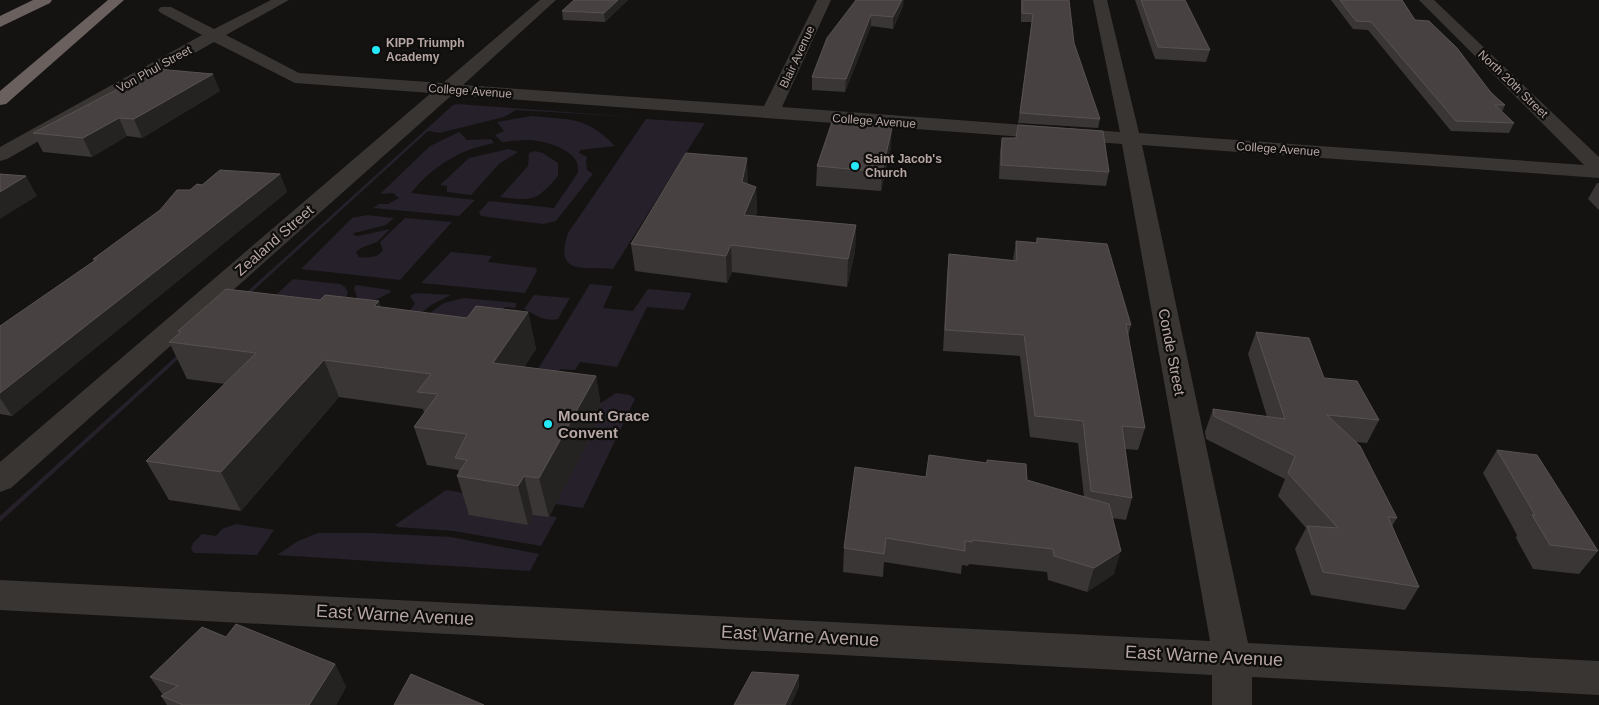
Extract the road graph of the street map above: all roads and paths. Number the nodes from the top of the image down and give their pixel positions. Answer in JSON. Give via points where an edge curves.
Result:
{"nodes":[{"id":1,"x":46,"y":0,"type":"edge"},
{"id":2,"x":117,"y":0,"type":"edge"},
{"id":3,"x":282,"y":0,"type":"edge"},
{"id":4,"x":549,"y":0,"type":"edge"},
{"id":5,"x":824,"y":0,"type":"edge"},
{"id":6,"x":1100,"y":0,"type":"edge"},
{"id":7,"x":1426,"y":0,"type":"edge"},
{"id":8,"x":166,"y":10,"type":"dead end"},
{"id":9,"x":0,"y":22,"type":"edge"},
{"id":10,"x":215,"y":36,"type":"junction"},
{"id":11,"x":446,"y":89,"type":"junction"},
{"id":12,"x":0,"y":100,"type":"edge"},
{"id":13,"x":770,"y":113,"type":"junction"},
{"id":14,"x":1131,"y":139,"type":"junction"},
{"id":15,"x":0,"y":155,"type":"edge"},
{"id":16,"x":1599,"y":168,"type":"edge"},
{"id":17,"x":1599,"y":172,"type":"edge"},
{"id":18,"x":0,"y":480,"type":"edge"},
{"id":19,"x":0,"y":595,"type":"edge"},
{"id":20,"x":1232,"y":658,"type":"junction"},
{"id":21,"x":1599,"y":678,"type":"edge"},
{"id":22,"x":1232,"y":705,"type":"edge"}],
"edges":[{"from":1,"to":9,"type":"highway"},
{"from":2,"to":12,"type":"highway"},
{"from":3,"to":10,"type":"street","name":"Von Phul Street"},
{"from":4,"to":11,"type":"street","name":"Zealand Street"},
{"from":5,"to":13,"type":"street","name":"Blair Avenue"},
{"from":6,"to":14,"type":"street","name":"Conde Street"},
{"from":7,"to":16,"type":"street","name":"North 20th Street"},
{"from":8,"to":10,"type":"street","name":"College Avenue"},
{"from":10,"to":11,"type":"street","name":"College Avenue","via":[[295,78]]},
{"from":10,"to":15,"type":"street","name":"Von Phul Street"},
{"from":11,"to":13,"type":"street","name":"College Avenue"},
{"from":11,"to":18,"type":"street","name":"Zealand Street"},
{"from":13,"to":14,"type":"street","name":"College Avenue"},
{"from":14,"to":17,"type":"street","name":"College Avenue"},
{"from":14,"to":20,"type":"street","name":"Conde Street"},
{"from":19,"to":20,"type":"street","name":"East Warne Avenue"},
{"from":20,"to":21,"type":"street","name":"East Warne Avenue"},
{"from":20,"to":22,"type":"street","name":"Conde Street"}]}
